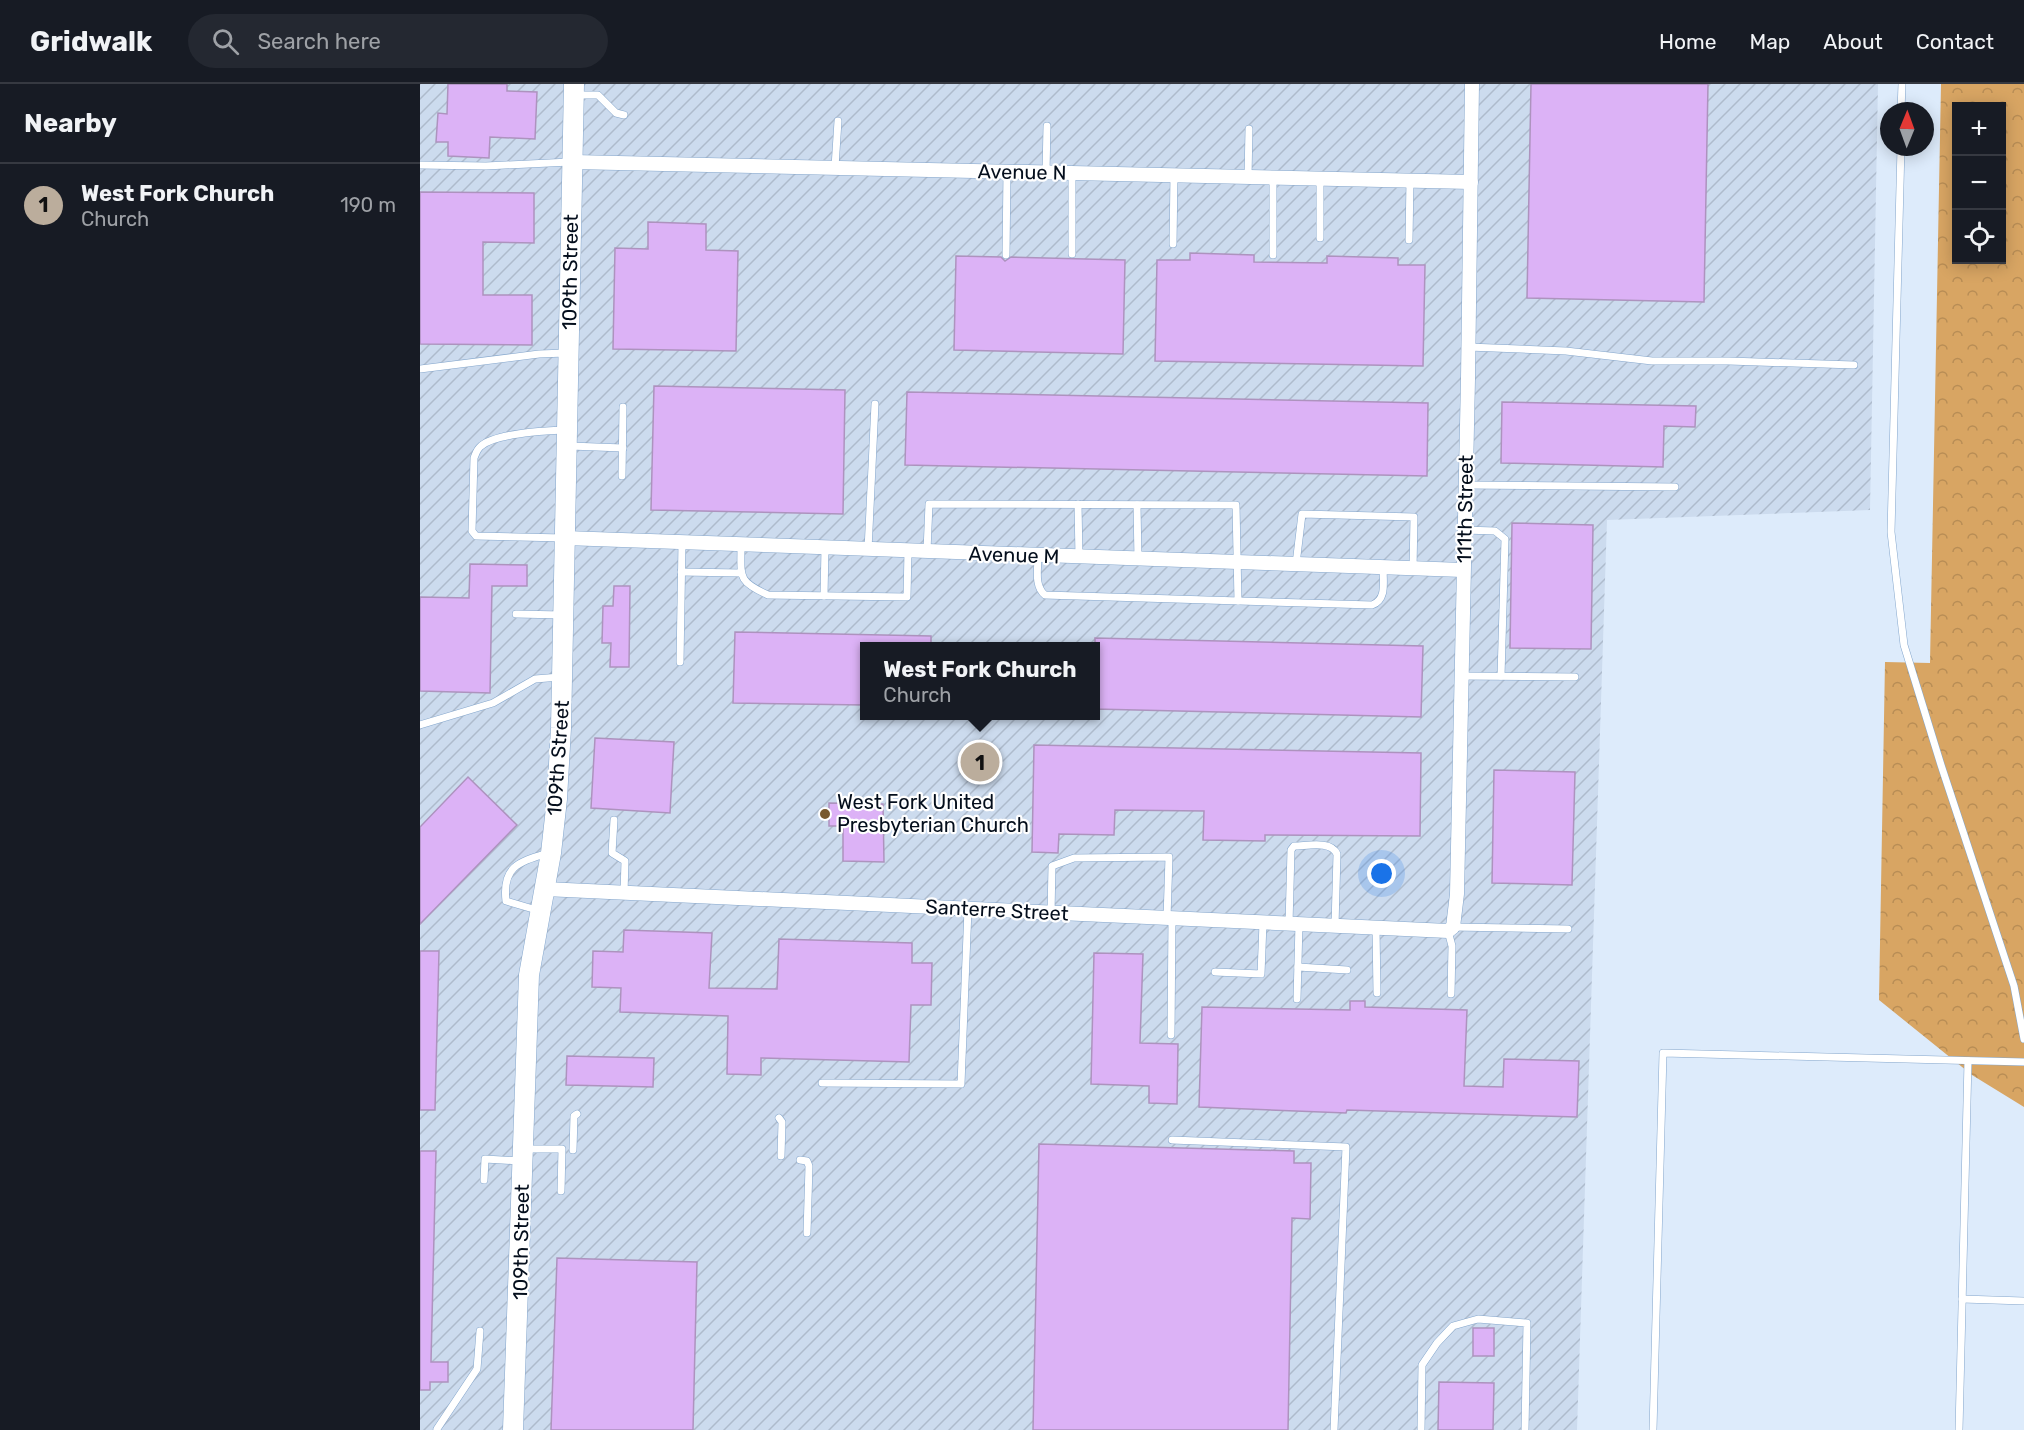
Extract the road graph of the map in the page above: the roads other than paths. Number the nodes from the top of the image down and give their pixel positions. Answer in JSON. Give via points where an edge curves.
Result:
{"nodes":[{"id":1,"x":1472,"y":84,"type":"edge"},
{"id":2,"x":1902,"y":84,"type":"edge"},
{"id":3,"x":574,"y":89,"type":"edge"},
{"id":4,"x":1901,"y":102,"type":"edge"},
{"id":5,"x":624,"y":115,"type":"dead end"},
{"id":6,"x":838,"y":121,"type":"dead end"},
{"id":7,"x":1047,"y":126,"type":"dead end"},
{"id":8,"x":1249,"y":129,"type":"dead end"},
{"id":9,"x":1900,"y":156,"type":"edge"},
{"id":10,"x":573,"y":162,"type":"junction"},
{"id":11,"x":420,"y":165,"type":"edge"},
{"id":12,"x":835,"y":167,"type":"junction"},
{"id":13,"x":1007,"y":172,"type":"junction"},
{"id":14,"x":1046,"y":172,"type":"junction"},
{"id":15,"x":1072,"y":173,"type":"junction"},
{"id":16,"x":1174,"y":175,"type":"junction"},
{"id":17,"x":1248,"y":177,"type":"junction"},
{"id":18,"x":1274,"y":177,"type":"junction"},
{"id":19,"x":1320,"y":179,"type":"junction"},
{"id":20,"x":1410,"y":180,"type":"junction"},
{"id":21,"x":1471,"y":182,"type":"junction"},
{"id":22,"x":1320,"y":238,"type":"dead end"},
{"id":23,"x":1409,"y":240,"type":"dead end"},
{"id":24,"x":1173,"y":244,"type":"dead end"},
{"id":25,"x":1072,"y":254,"type":"dead end"},
{"id":26,"x":1006,"y":255,"type":"dead end"},
{"id":27,"x":1273,"y":255,"type":"dead end"},
{"id":28,"x":1468,"y":347,"type":"junction"},
{"id":29,"x":568,"y":353,"type":"junction"},
{"id":30,"x":1854,"y":365,"type":"dead end"},
{"id":31,"x":420,"y":369,"type":"edge"},
{"id":32,"x":875,"y":404,"type":"dead end"},
{"id":33,"x":623,"y":407,"type":"dead end"},
{"id":34,"x":567,"y":438,"type":"junction"},
{"id":35,"x":622,"y":448,"type":"junction"},
{"id":36,"x":622,"y":476,"type":"dead end"},
{"id":37,"x":1465,"y":485,"type":"junction"},
{"id":38,"x":1675,"y":487,"type":"dead end"},
{"id":39,"x":1078,"y":504,"type":"junction"},
{"id":40,"x":1137,"y":504,"type":"junction"},
{"id":41,"x":1464,"y":530,"type":"junction"},
{"id":42,"x":565,"y":538,"type":"junction"},
{"id":43,"x":682,"y":543,"type":"junction"},
{"id":44,"x":741,"y":545,"type":"junction"},
{"id":45,"x":825,"y":548,"type":"junction"},
{"id":46,"x":868,"y":550,"type":"junction"},
{"id":47,"x":908,"y":551,"type":"junction"},
{"id":48,"x":927,"y":552,"type":"junction"},
{"id":49,"x":1038,"y":555,"type":"junction"},
{"id":50,"x":1079,"y":557,"type":"junction"},
{"id":51,"x":1138,"y":559,"type":"junction"},
{"id":52,"x":1238,"y":562,"type":"junction"},
{"id":53,"x":1296,"y":564,"type":"junction"},
{"id":54,"x":1383,"y":567,"type":"junction"},
{"id":55,"x":1413,"y":569,"type":"junction"},
{"id":56,"x":1463,"y":570,"type":"junction"},
{"id":57,"x":681,"y":572,"type":"junction"},
{"id":58,"x":741,"y":573,"type":"junction"},
{"id":59,"x":824,"y":596,"type":"junction"},
{"id":60,"x":1238,"y":601,"type":"junction"},
{"id":61,"x":516,"y":614,"type":"dead end"},
{"id":62,"x":564,"y":615,"type":"junction"},
{"id":63,"x":680,"y":662,"type":"dead end"},
{"id":64,"x":1461,"y":676,"type":"junction"},
{"id":65,"x":1501,"y":676,"type":"junction"},
{"id":66,"x":562,"y":677,"type":"junction"},
{"id":67,"x":1575,"y":677,"type":"dead end"},
{"id":68,"x":420,"y":725,"type":"edge"},
{"id":69,"x":614,"y":820,"type":"dead end"},
{"id":70,"x":550,"y":853,"type":"junction"},
{"id":71,"x":545,"y":889,"type":"junction"},
{"id":72,"x":624,"y":893,"type":"junction"},
{"id":73,"x":968,"y":909,"type":"junction"},
{"id":74,"x":541,"y":911,"type":"junction"},
{"id":75,"x":1051,"y":913,"type":"junction"},
{"id":76,"x":1170,"y":918,"type":"junction"},
{"id":77,"x":1263,"y":923,"type":"junction"},
{"id":78,"x":1294,"y":924,"type":"junction"},
{"id":79,"x":1335,"y":926,"type":"junction"},
{"id":80,"x":1376,"y":928,"type":"junction"},
{"id":81,"x":1451,"y":929,"type":"junction"},
{"id":82,"x":1568,"y":929,"type":"dead end"},
{"id":83,"x":1298,"y":968,"type":"junction"},
{"id":84,"x":1347,"y":970,"type":"dead end"},
{"id":85,"x":1215,"y":972,"type":"dead end"},
{"id":86,"x":1377,"y":993,"type":"dead end"},
{"id":87,"x":1451,"y":994,"type":"dead end"},
{"id":88,"x":1297,"y":999,"type":"dead end"},
{"id":89,"x":1172,"y":1035,"type":"dead end"},
{"id":90,"x":2024,"y":1039,"type":"edge"},
{"id":91,"x":1968,"y":1061,"type":"junction"},
{"id":92,"x":2024,"y":1062,"type":"edge"},
{"id":93,"x":822,"y":1083,"type":"dead end"},
{"id":94,"x":577,"y":1114,"type":"dead end"},
{"id":95,"x":779,"y":1118,"type":"dead end"},
{"id":96,"x":1172,"y":1140,"type":"dead end"},
{"id":97,"x":573,"y":1150,"type":"dead end"},
{"id":98,"x":523,"y":1155,"type":"junction"},
{"id":99,"x":781,"y":1156,"type":"dead end"},
{"id":100,"x":800,"y":1160,"type":"dead end"},
{"id":101,"x":484,"y":1180,"type":"dead end"},
{"id":102,"x":561,"y":1191,"type":"dead end"},
{"id":103,"x":807,"y":1233,"type":"dead end"},
{"id":104,"x":1962,"y":1299,"type":"junction"},
{"id":105,"x":2024,"y":1301,"type":"edge"},
{"id":106,"x":480,"y":1331,"type":"dead end"},
{"id":107,"x":437,"y":1429,"type":"edge"},
{"id":108,"x":513,"y":1430,"type":"edge"},
{"id":109,"x":1334,"y":1430,"type":"edge"},
{"id":110,"x":1420,"y":1430,"type":"edge"},
{"id":111,"x":1525,"y":1430,"type":"edge"},
{"id":112,"x":1653,"y":1430,"type":"edge"},
{"id":113,"x":1959,"y":1430,"type":"edge"}],
"edges":[{"from":1,"to":21,"type":"street","name":"111th Street"},
{"from":2,"to":4,"type":"lane"},
{"from":3,"to":5,"type":"lane","via":[[598,95],[616,113]]},
{"from":3,"to":10,"type":"street","name":"109th Street"},
{"from":6,"to":12,"type":"lane"},
{"from":7,"to":14,"type":"lane"},
{"from":8,"to":17,"type":"lane"},
{"from":9,"to":90,"type":"lane","via":[[1891,531],[1904,645],[2014,986]]},
{"from":10,"to":11,"type":"lane"},
{"from":10,"to":12,"type":"street","name":"Avenue N"},
{"from":10,"to":29,"type":"street","name":"109th Street"},
{"from":12,"to":13,"type":"street","name":"Avenue N"},
{"from":13,"to":14,"type":"street","name":"Avenue N"},
{"from":13,"to":26,"type":"lane"},
{"from":14,"to":15,"type":"street","name":"Avenue N"},
{"from":15,"to":16,"type":"street","name":"Avenue N"},
{"from":15,"to":25,"type":"lane"},
{"from":16,"to":17,"type":"street","name":"Avenue N"},
{"from":16,"to":24,"type":"lane"},
{"from":17,"to":18,"type":"street","name":"Avenue N"},
{"from":18,"to":19,"type":"street","name":"Avenue N"},
{"from":18,"to":27,"type":"lane"},
{"from":19,"to":20,"type":"street","name":"Avenue N"},
{"from":19,"to":22,"type":"lane"},
{"from":20,"to":21,"type":"street","name":"Avenue N"},
{"from":20,"to":23,"type":"lane"},
{"from":21,"to":28,"type":"street","name":"111th Street"},
{"from":28,"to":30,"type":"lane","via":[[1566,351],[1652,361]]},
{"from":28,"to":37,"type":"street","name":"111th Street"},
{"from":29,"to":31,"type":"lane"},
{"from":29,"to":34,"type":"street","name":"109th Street"},
{"from":32,"to":46,"type":"lane"},
{"from":33,"to":35,"type":"lane"},
{"from":34,"to":35,"type":"lane"},
{"from":34,"to":42,"type":"street","name":"109th Street"},
{"from":34,"to":42,"type":"lane","via":[[515,435],[482,445],[474,458],[472,531],[476,536]]},
{"from":35,"to":36,"type":"lane"},
{"from":37,"to":38,"type":"lane"},
{"from":37,"to":41,"type":"street","name":"111th Street"},
{"from":39,"to":40,"type":"lane"},
{"from":39,"to":48,"type":"lane","via":[[929,504]]},
{"from":39,"to":50,"type":"lane"},
{"from":40,"to":51,"type":"lane"},
{"from":40,"to":52,"type":"lane","via":[[1236,505]]},
{"from":41,"to":56,"type":"street","name":"111th Street"},
{"from":41,"to":65,"type":"lane","via":[[1495,531],[1505,539]]},
{"from":42,"to":43,"type":"street","name":"Avenue M"},
{"from":42,"to":62,"type":"street","name":"109th Street"},
{"from":43,"to":44,"type":"street","name":"Avenue M"},
{"from":43,"to":57,"type":"lane"},
{"from":44,"to":45,"type":"street","name":"Avenue M"},
{"from":44,"to":58,"type":"lane"},
{"from":45,"to":46,"type":"street","name":"Avenue M"},
{"from":45,"to":59,"type":"lane"},
{"from":46,"to":47,"type":"street","name":"Avenue M"},
{"from":47,"to":48,"type":"street","name":"Avenue M"},
{"from":47,"to":59,"type":"lane","via":[[907,597]]},
{"from":48,"to":49,"type":"street","name":"Avenue M"},
{"from":49,"to":50,"type":"street","name":"Avenue M"},
{"from":49,"to":60,"type":"lane","via":[[1037,582],[1045,595]]},
{"from":50,"to":51,"type":"street","name":"Avenue M"},
{"from":51,"to":52,"type":"street","name":"Avenue M"},
{"from":52,"to":53,"type":"street","name":"Avenue M"},
{"from":52,"to":60,"type":"lane"},
{"from":53,"to":54,"type":"street","name":"Avenue M"},
{"from":53,"to":55,"type":"lane","via":[[1302,514],[1414,517]]},
{"from":54,"to":55,"type":"street","name":"Avenue M"},
{"from":54,"to":60,"type":"lane","via":[[1383,597],[1372,605]]},
{"from":55,"to":56,"type":"street","name":"Avenue M"},
{"from":56,"to":64,"type":"street","name":"111th Street"},
{"from":57,"to":58,"type":"lane"},
{"from":57,"to":63,"type":"lane"},
{"from":58,"to":59,"type":"lane","via":[[748,586],[768,595]]},
{"from":61,"to":62,"type":"lane"},
{"from":62,"to":66,"type":"street","name":"109th Street"},
{"from":64,"to":65,"type":"lane"},
{"from":64,"to":81,"type":"street","name":"111th Street","via":[[1457,894]]},
{"from":65,"to":67,"type":"lane"},
{"from":66,"to":68,"type":"lane","via":[[535,680],[493,703]]},
{"from":66,"to":70,"type":"street","name":"109th Street","via":[[559,768]]},
{"from":69,"to":72,"type":"lane","via":[[612,853],[625,861]]},
{"from":70,"to":71,"type":"street","name":"109th Street"},
{"from":70,"to":74,"type":"lane","via":[[521,862],[510,871],[505,887],[506,901]]},
{"from":71,"to":72,"type":"street","name":"Santerre Street"},
{"from":71,"to":74,"type":"street","name":"109th Street"},
{"from":72,"to":73,"type":"street","name":"Santerre Street"},
{"from":73,"to":75,"type":"street","name":"Santerre Street"},
{"from":73,"to":93,"type":"lane","via":[[961,1084]]},
{"from":74,"to":98,"type":"street","name":"109th Street","via":[[529,975]]},
{"from":75,"to":76,"type":"street","name":"Santerre Street"},
{"from":75,"to":76,"type":"lane","via":[[1052,866],[1074,858],[1169,856]]},
{"from":76,"to":77,"type":"street","name":"Santerre Street"},
{"from":76,"to":89,"type":"lane"},
{"from":77,"to":78,"type":"street","name":"Santerre Street"},
{"from":77,"to":85,"type":"lane","via":[[1261,974]]},
{"from":78,"to":79,"type":"street","name":"Santerre Street"},
{"from":78,"to":79,"type":"lane","via":[[1291,850],[1294,846],[1329,845],[1337,854]]},
{"from":78,"to":83,"type":"lane"},
{"from":79,"to":80,"type":"street","name":"Santerre Street"},
{"from":80,"to":81,"type":"street","name":"Santerre Street"},
{"from":80,"to":86,"type":"lane"},
{"from":81,"to":82,"type":"lane"},
{"from":81,"to":87,"type":"lane"},
{"from":83,"to":84,"type":"lane"},
{"from":83,"to":88,"type":"lane"},
{"from":91,"to":92,"type":"lane"},
{"from":91,"to":104,"type":"lane"},
{"from":91,"to":112,"type":"lane","via":[[1663,1053]]},
{"from":94,"to":97,"type":"lane"},
{"from":95,"to":99,"type":"lane"},
{"from":96,"to":109,"type":"lane","via":[[1346,1147]]},
{"from":98,"to":101,"type":"lane","via":[[485,1159]]},
{"from":98,"to":102,"type":"lane","via":[[562,1149]]},
{"from":98,"to":108,"type":"street","name":"109th Street"},
{"from":100,"to":103,"type":"lane","via":[[807,1161],[809,1166]]},
{"from":104,"to":105,"type":"lane"},
{"from":104,"to":113,"type":"lane"},
{"from":106,"to":107,"type":"lane","via":[[477,1369]]},
{"from":110,"to":111,"type":"lane","via":[[1422,1365],[1453,1326],[1478,1319],[1527,1323]]}]}
